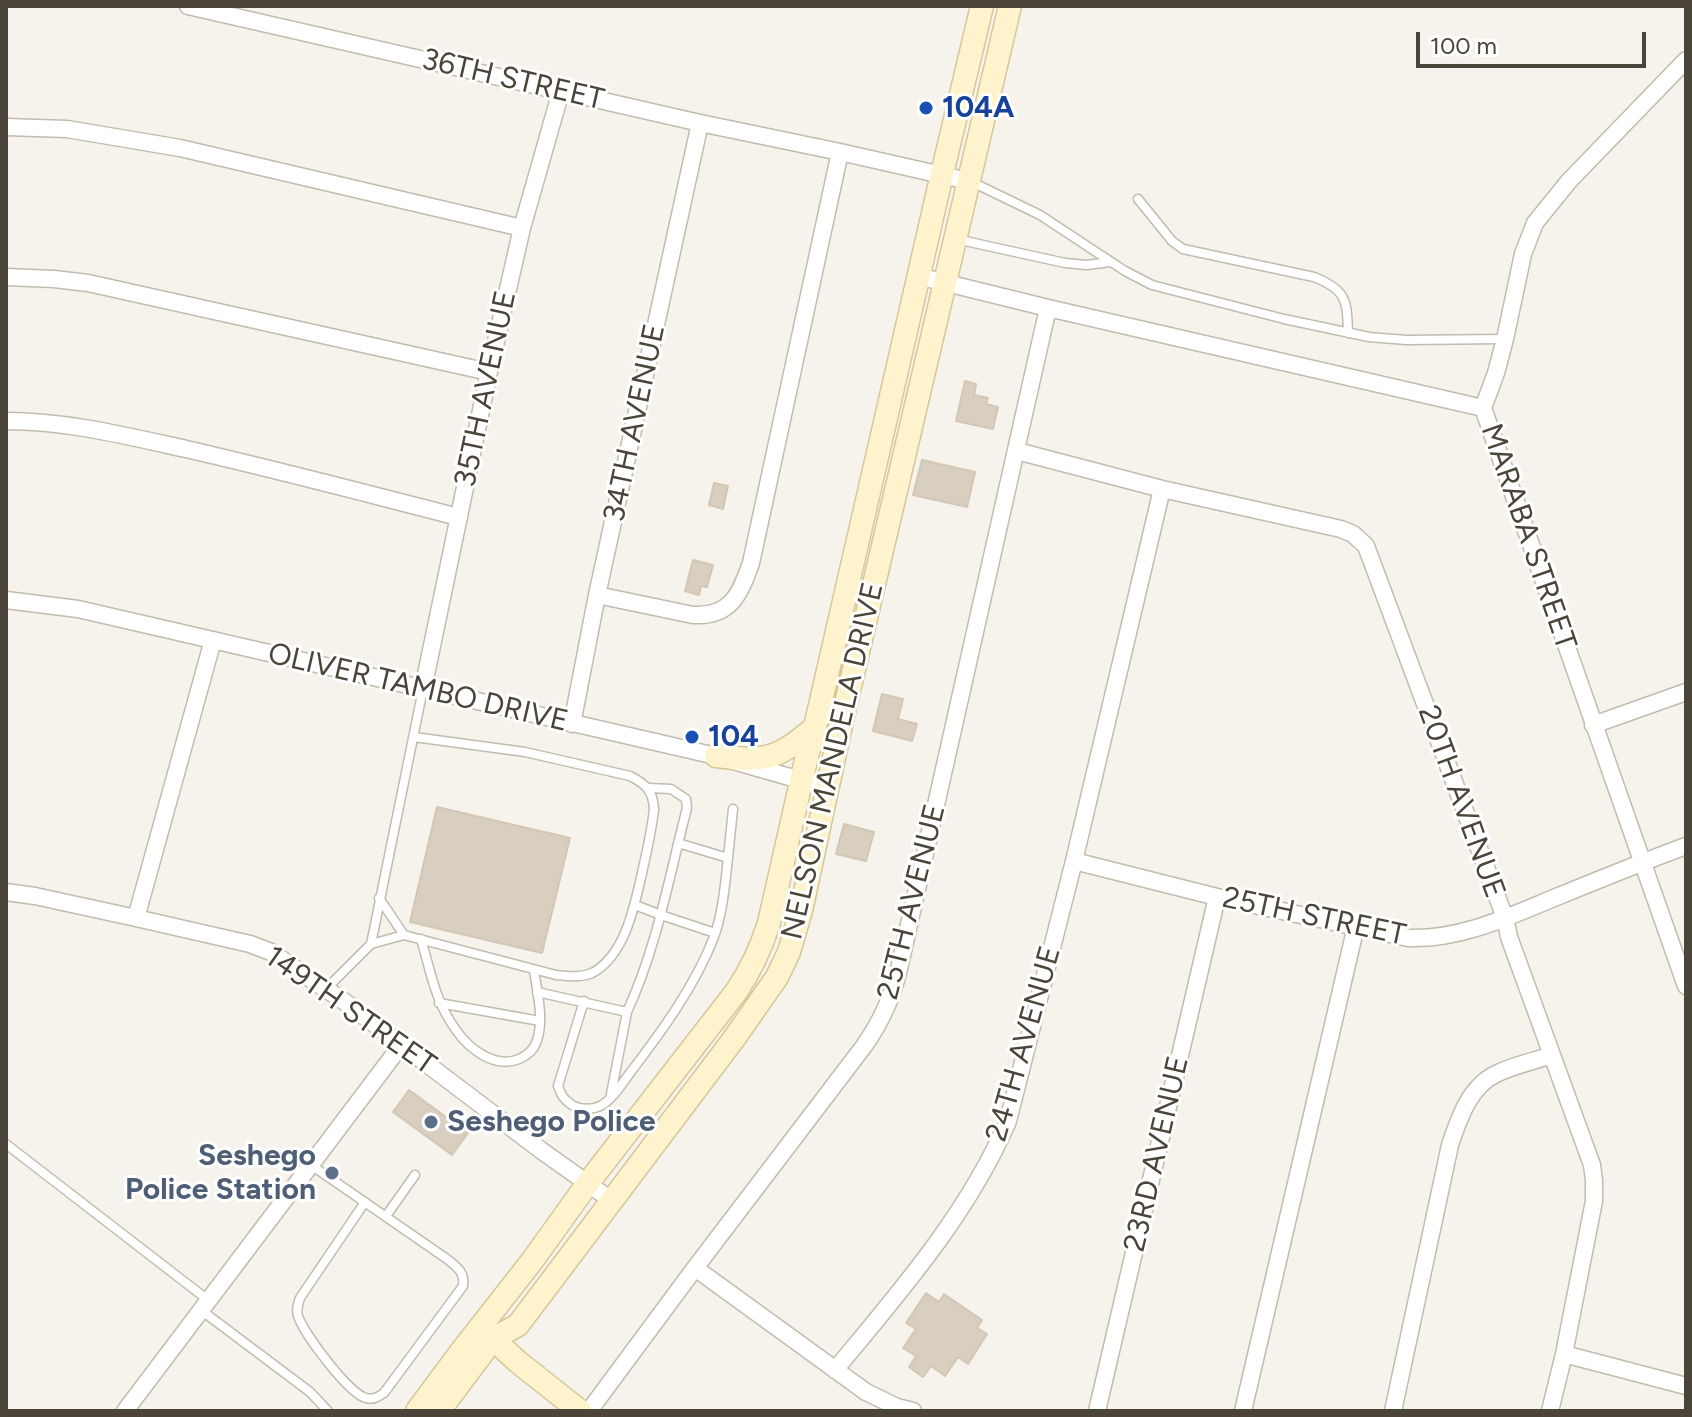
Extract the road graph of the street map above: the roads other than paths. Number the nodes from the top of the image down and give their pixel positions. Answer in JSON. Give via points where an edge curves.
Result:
{"nodes":[{"id":1,"x":188,"y":6,"type":"edge"},
{"id":2,"x":982,"y":6,"type":"edge"},
{"id":3,"x":1010,"y":6,"type":"edge"},
{"id":4,"x":1686,"y":60,"type":"edge"},
{"id":5,"x":561,"y":91,"type":"junction"},
{"id":6,"x":700,"y":123,"type":"junction"},
{"id":7,"x":6,"y":127,"type":"edge"},
{"id":8,"x":840,"y":152,"type":"junction"},
{"id":9,"x":942,"y":174,"type":"junction"},
{"id":10,"x":968,"y":181,"type":"junction"},
{"id":11,"x":1138,"y":199,"type":"dead end"},
{"id":12,"x":522,"y":228,"type":"junction"},
{"id":13,"x":955,"y":239,"type":"junction"},
{"id":14,"x":1111,"y":262,"type":"junction"},
{"id":15,"x":918,"y":276,"type":"junction"},
{"id":16,"x":6,"y":277,"type":"edge"},
{"id":17,"x":945,"y":282,"type":"junction"},
{"id":18,"x":1048,"y":308,"type":"junction"},
{"id":19,"x":1348,"y":333,"type":"junction"},
{"id":20,"x":1505,"y":339,"type":"junction"},
{"id":21,"x":489,"y":372,"type":"junction"},
{"id":22,"x":1483,"y":408,"type":"junction"},
{"id":23,"x":6,"y":421,"type":"edge"},
{"id":24,"x":1017,"y":451,"type":"junction"},
{"id":25,"x":1162,"y":489,"type":"junction"},
{"id":26,"x":459,"y":517,"type":"junction"},
{"id":27,"x":597,"y":595,"type":"junction"},
{"id":28,"x":6,"y":600,"type":"edge"},
{"id":29,"x":213,"y":640,"type":"junction"},
{"id":30,"x":423,"y":689,"type":"junction"},
{"id":31,"x":1686,"y":692,"type":"edge"},
{"id":32,"x":572,"y":724,"type":"junction"},
{"id":33,"x":1593,"y":725,"type":"junction"},
{"id":34,"x":815,"y":727,"type":"junction"},
{"id":35,"x":414,"y":737,"type":"junction"},
{"id":36,"x":716,"y":756,"type":"junction"},
{"id":37,"x":801,"y":780,"type":"junction"},
{"id":38,"x":649,"y":788,"type":"junction"},
{"id":39,"x":828,"y":788,"type":"junction"},
{"id":40,"x":733,"y":809,"type":"dead end"},
{"id":41,"x":678,"y":843,"type":"junction"},
{"id":42,"x":1686,"y":846,"type":"edge"},
{"id":43,"x":728,"y":858,"type":"junction"},
{"id":44,"x":1074,"y":861,"type":"junction"},
{"id":45,"x":1644,"y":862,"type":"junction"},
{"id":46,"x":6,"y":892,"type":"edge"},
{"id":47,"x":1217,"y":897,"type":"junction"},
{"id":48,"x":379,"y":898,"type":"junction"},
{"id":49,"x":635,"y":905,"type":"junction"},
{"id":50,"x":661,"y":915,"type":"junction"},
{"id":51,"x":136,"y":918,"type":"junction"},
{"id":52,"x":1505,"y":918,"type":"junction"},
{"id":53,"x":1356,"y":926,"type":"junction"},
{"id":54,"x":715,"y":933,"type":"junction"},
{"id":55,"x":404,"y":935,"type":"junction"},
{"id":56,"x":421,"y":939,"type":"junction"},
{"id":57,"x":371,"y":944,"type":"junction"},
{"id":58,"x":534,"y":970,"type":"junction"},
{"id":59,"x":1686,"y":986,"type":"edge"},
{"id":60,"x":326,"y":989,"type":"junction"},
{"id":61,"x":537,"y":992,"type":"junction"},
{"id":62,"x":584,"y":1001,"type":"junction"},
{"id":63,"x":439,"y":1003,"type":"junction"},
{"id":64,"x":627,"y":1012,"type":"junction"},
{"id":65,"x":540,"y":1021,"type":"junction"},
{"id":66,"x":402,"y":1044,"type":"junction"},
{"id":67,"x":1552,"y":1055,"type":"junction"},
{"id":68,"x":611,"y":1098,"type":"junction"},
{"id":69,"x":6,"y":1144,"type":"edge"},
{"id":70,"x":310,"y":1164,"type":"junction"},
{"id":71,"x":415,"y":1175,"type":"dead end"},
{"id":72,"x":588,"y":1183,"type":"junction"},
{"id":73,"x":611,"y":1200,"type":"junction"},
{"id":74,"x":365,"y":1202,"type":"junction"},
{"id":75,"x":386,"y":1216,"type":"junction"},
{"id":76,"x":695,"y":1268,"type":"junction"},
{"id":77,"x":205,"y":1305,"type":"junction"},
{"id":78,"x":486,"y":1334,"type":"junction"},
{"id":79,"x":1564,"y":1354,"type":"junction"},
{"id":80,"x":835,"y":1370,"type":"junction"},
{"id":81,"x":1686,"y":1386,"type":"edge"},
{"id":82,"x":125,"y":1411,"type":"edge"},
{"id":83,"x":328,"y":1411,"type":"edge"},
{"id":84,"x":417,"y":1411,"type":"edge"},
{"id":85,"x":439,"y":1411,"type":"edge"},
{"id":86,"x":580,"y":1411,"type":"edge"},
{"id":87,"x":589,"y":1411,"type":"edge"},
{"id":88,"x":913,"y":1411,"type":"edge"},
{"id":89,"x":1097,"y":1411,"type":"edge"},
{"id":90,"x":1243,"y":1411,"type":"edge"},
{"id":91,"x":1393,"y":1411,"type":"edge"},
{"id":92,"x":1550,"y":1411,"type":"edge"}],
"edges":[{"from":1,"to":5,"type":"street","name":"36TH STREET"},
{"from":2,"to":9,"type":"main road","name":"NELSON MANDELA DRIVE"},
{"from":3,"to":10,"type":"main road","name":"NELSON MANDELA DRIVE"},
{"from":4,"to":20,"type":"street","via":[[1535,223]]},
{"from":5,"to":6,"type":"street","name":"36TH STREET"},
{"from":5,"to":12,"type":"street","name":"35TH AVENUE"},
{"from":6,"to":8,"type":"street","name":"36TH STREET"},
{"from":6,"to":27,"type":"street","name":"34TH AVENUE"},
{"from":7,"to":12,"type":"street","via":[[67,129],[180,148]]},
{"from":8,"to":9,"type":"street","name":"36TH STREET"},
{"from":8,"to":27,"type":"street","via":[[741,590],[731,604],[705,616]]},
{"from":9,"to":10,"type":"street","name":"36TH STREET"},
{"from":9,"to":15,"type":"main road","name":"NELSON MANDELA DRIVE"},
{"from":10,"to":13,"type":"main road","name":"NELSON MANDELA DRIVE"},
{"from":10,"to":14,"type":"lane","via":[[1040,215]]},
{"from":11,"to":19,"type":"lane","via":[[1183,249],[1323,280],[1347,303]]},
{"from":12,"to":21,"type":"street","name":"35TH AVENUE"},
{"from":13,"to":14,"type":"lane","via":[[1065,263]]},
{"from":13,"to":17,"type":"main road","name":"NELSON MANDELA DRIVE"},
{"from":14,"to":19,"type":"lane","via":[[1152,285]]},
{"from":15,"to":17,"type":"street","name":"MARABA STREET"},
{"from":15,"to":34,"type":"main road","name":"NELSON MANDELA DRIVE"},
{"from":16,"to":21,"type":"street","via":[[88,283]]},
{"from":17,"to":18,"type":"street","name":"MARABA STREET"},
{"from":17,"to":39,"type":"main road","name":"NELSON MANDELA DRIVE"},
{"from":18,"to":22,"type":"street","name":"MARABA STREET"},
{"from":18,"to":24,"type":"street","name":"25TH AVENUE"},
{"from":19,"to":20,"type":"lane","via":[[1406,340]]},
{"from":20,"to":22,"type":"street"},
{"from":21,"to":26,"type":"street","name":"35TH AVENUE"},
{"from":22,"to":33,"type":"street","name":"MARABA STREET"},
{"from":23,"to":26,"type":"street","via":[[121,434]]},
{"from":24,"to":25,"type":"street","name":"20TH AVENUE"},
{"from":24,"to":76,"type":"street","name":"25TH AVENUE","via":[[890,1002],[864,1046]]},
{"from":25,"to":44,"type":"street","name":"24TH AVENUE"},
{"from":25,"to":52,"type":"street","name":"20TH AVENUE","via":[[1341,529],[1366,546]]},
{"from":26,"to":30,"type":"street","name":"35TH AVENUE"},
{"from":27,"to":32,"type":"street","name":"34TH AVENUE"},
{"from":28,"to":29,"type":"street","name":"OLIVER TAMBO DRIVE","via":[[78,609]]},
{"from":29,"to":30,"type":"street","name":"OLIVER TAMBO DRIVE"},
{"from":29,"to":51,"type":"street"},
{"from":30,"to":32,"type":"street","name":"OLIVER TAMBO DRIVE"},
{"from":30,"to":35,"type":"lane"},
{"from":31,"to":33,"type":"street"},
{"from":32,"to":36,"type":"street","name":"OLIVER TAMBO DRIVE"},
{"from":33,"to":45,"type":"street","name":"MARABA STREET"},
{"from":34,"to":36,"type":"main road","via":[[769,757]]},
{"from":34,"to":37,"type":"main road","name":"NELSON MANDELA DRIVE"},
{"from":35,"to":38,"type":"lane","via":[[525,752],[630,776]]},
{"from":35,"to":48,"type":"lane"},
{"from":36,"to":37,"type":"street","name":"OLIVER TAMBO DRIVE"},
{"from":37,"to":39,"type":"street","name":"OLIVER TAMBO DRIVE"},
{"from":37,"to":72,"type":"main road","name":"NELSON MANDELA DRIVE","via":[[769,923],[749,973]]},
{"from":38,"to":41,"type":"lane","via":[[671,789],[686,799]]},
{"from":38,"to":49,"type":"lane","via":[[653,820]]},
{"from":39,"to":73,"type":"main road","name":"NELSON MANDELA DRIVE","via":[[797,930],[777,977]]},
{"from":40,"to":43,"type":"lane"},
{"from":41,"to":43,"type":"lane"},
{"from":41,"to":50,"type":"lane"},
{"from":42,"to":45,"type":"street","name":"25TH STREET"},
{"from":43,"to":54,"type":"lane"},
{"from":44,"to":47,"type":"street","name":"25TH STREET"},
{"from":44,"to":80,"type":"street","name":"24TH AVENUE","via":[[1008,1121],[997,1146],[939,1239]]},
{"from":45,"to":52,"type":"street","name":"25TH STREET"},
{"from":45,"to":59,"type":"street","name":"MARABA STREET"},
{"from":46,"to":51,"type":"street","name":"149TH STREET"},
{"from":47,"to":53,"type":"street","name":"25TH STREET"},
{"from":47,"to":89,"type":"street","name":"23RD AVENUE"},
{"from":48,"to":55,"type":"lane"},
{"from":48,"to":57,"type":"lane"},
{"from":49,"to":50,"type":"lane"},
{"from":49,"to":58,"type":"lane","via":[[605,965],[577,977]]},
{"from":50,"to":54,"type":"lane"},
{"from":50,"to":64,"type":"lane"},
{"from":51,"to":60,"type":"street","name":"149TH STREET","via":[[263,948]]},
{"from":52,"to":53,"type":"street","name":"25TH STREET","via":[[1429,939]]},
{"from":52,"to":67,"type":"street","name":"20TH AVENUE"},
{"from":53,"to":90,"type":"street"},
{"from":54,"to":68,"type":"lane","via":[[684,997]]},
{"from":55,"to":56,"type":"lane"},
{"from":55,"to":57,"type":"lane"},
{"from":56,"to":58,"type":"lane"},
{"from":56,"to":63,"type":"lane"},
{"from":57,"to":60,"type":"lane"},
{"from":58,"to":61,"type":"lane"},
{"from":60,"to":66,"type":"street","name":"149TH STREET"},
{"from":61,"to":62,"type":"lane"},
{"from":61,"to":65,"type":"lane"},
{"from":62,"to":64,"type":"lane"},
{"from":62,"to":68,"type":"lane","via":[[558,1086],[563,1098],[578,1108],[600,1106]]},
{"from":63,"to":65,"type":"lane"},
{"from":63,"to":65,"type":"lane","via":[[468,1045],[499,1061],[528,1054],[538,1039]]},
{"from":64,"to":68,"type":"lane"},
{"from":66,"to":70,"type":"street"},
{"from":66,"to":72,"type":"street","name":"149TH STREET"},
{"from":67,"to":79,"type":"street","name":"20TH AVENUE","via":[[1594,1180]]},
{"from":67,"to":91,"type":"street","via":[[1496,1073],[1479,1085],[1459,1120]]},
{"from":69,"to":77,"type":"lane"},
{"from":70,"to":74,"type":"lane"},
{"from":70,"to":77,"type":"street"},
{"from":71,"to":75,"type":"lane"},
{"from":72,"to":73,"type":"street","name":"149TH STREET"},
{"from":72,"to":78,"type":"main road","name":"NELSON MANDELA DRIVE"},
{"from":73,"to":78,"type":"main road","name":"NELSON MANDELA DRIVE","via":[[518,1325]]},
{"from":74,"to":75,"type":"lane"},
{"from":74,"to":75,"type":"lane","via":[[305,1289],[297,1311],[338,1376],[369,1399],[384,1393],[464,1278],[447,1259]]},
{"from":76,"to":80,"type":"street"},
{"from":76,"to":87,"type":"street","name":"25TH AVENUE"},
{"from":77,"to":82,"type":"street"},
{"from":77,"to":83,"type":"lane"},
{"from":78,"to":84,"type":"main road","name":"NELSON MANDELA DRIVE"},
{"from":78,"to":85,"type":"main road","name":"NELSON MANDELA DRIVE"},
{"from":78,"to":86,"type":"main road"},
{"from":79,"to":81,"type":"street"},
{"from":79,"to":92,"type":"street","name":"20TH AVENUE"},
{"from":80,"to":88,"type":"street","via":[[874,1397]]}]}
